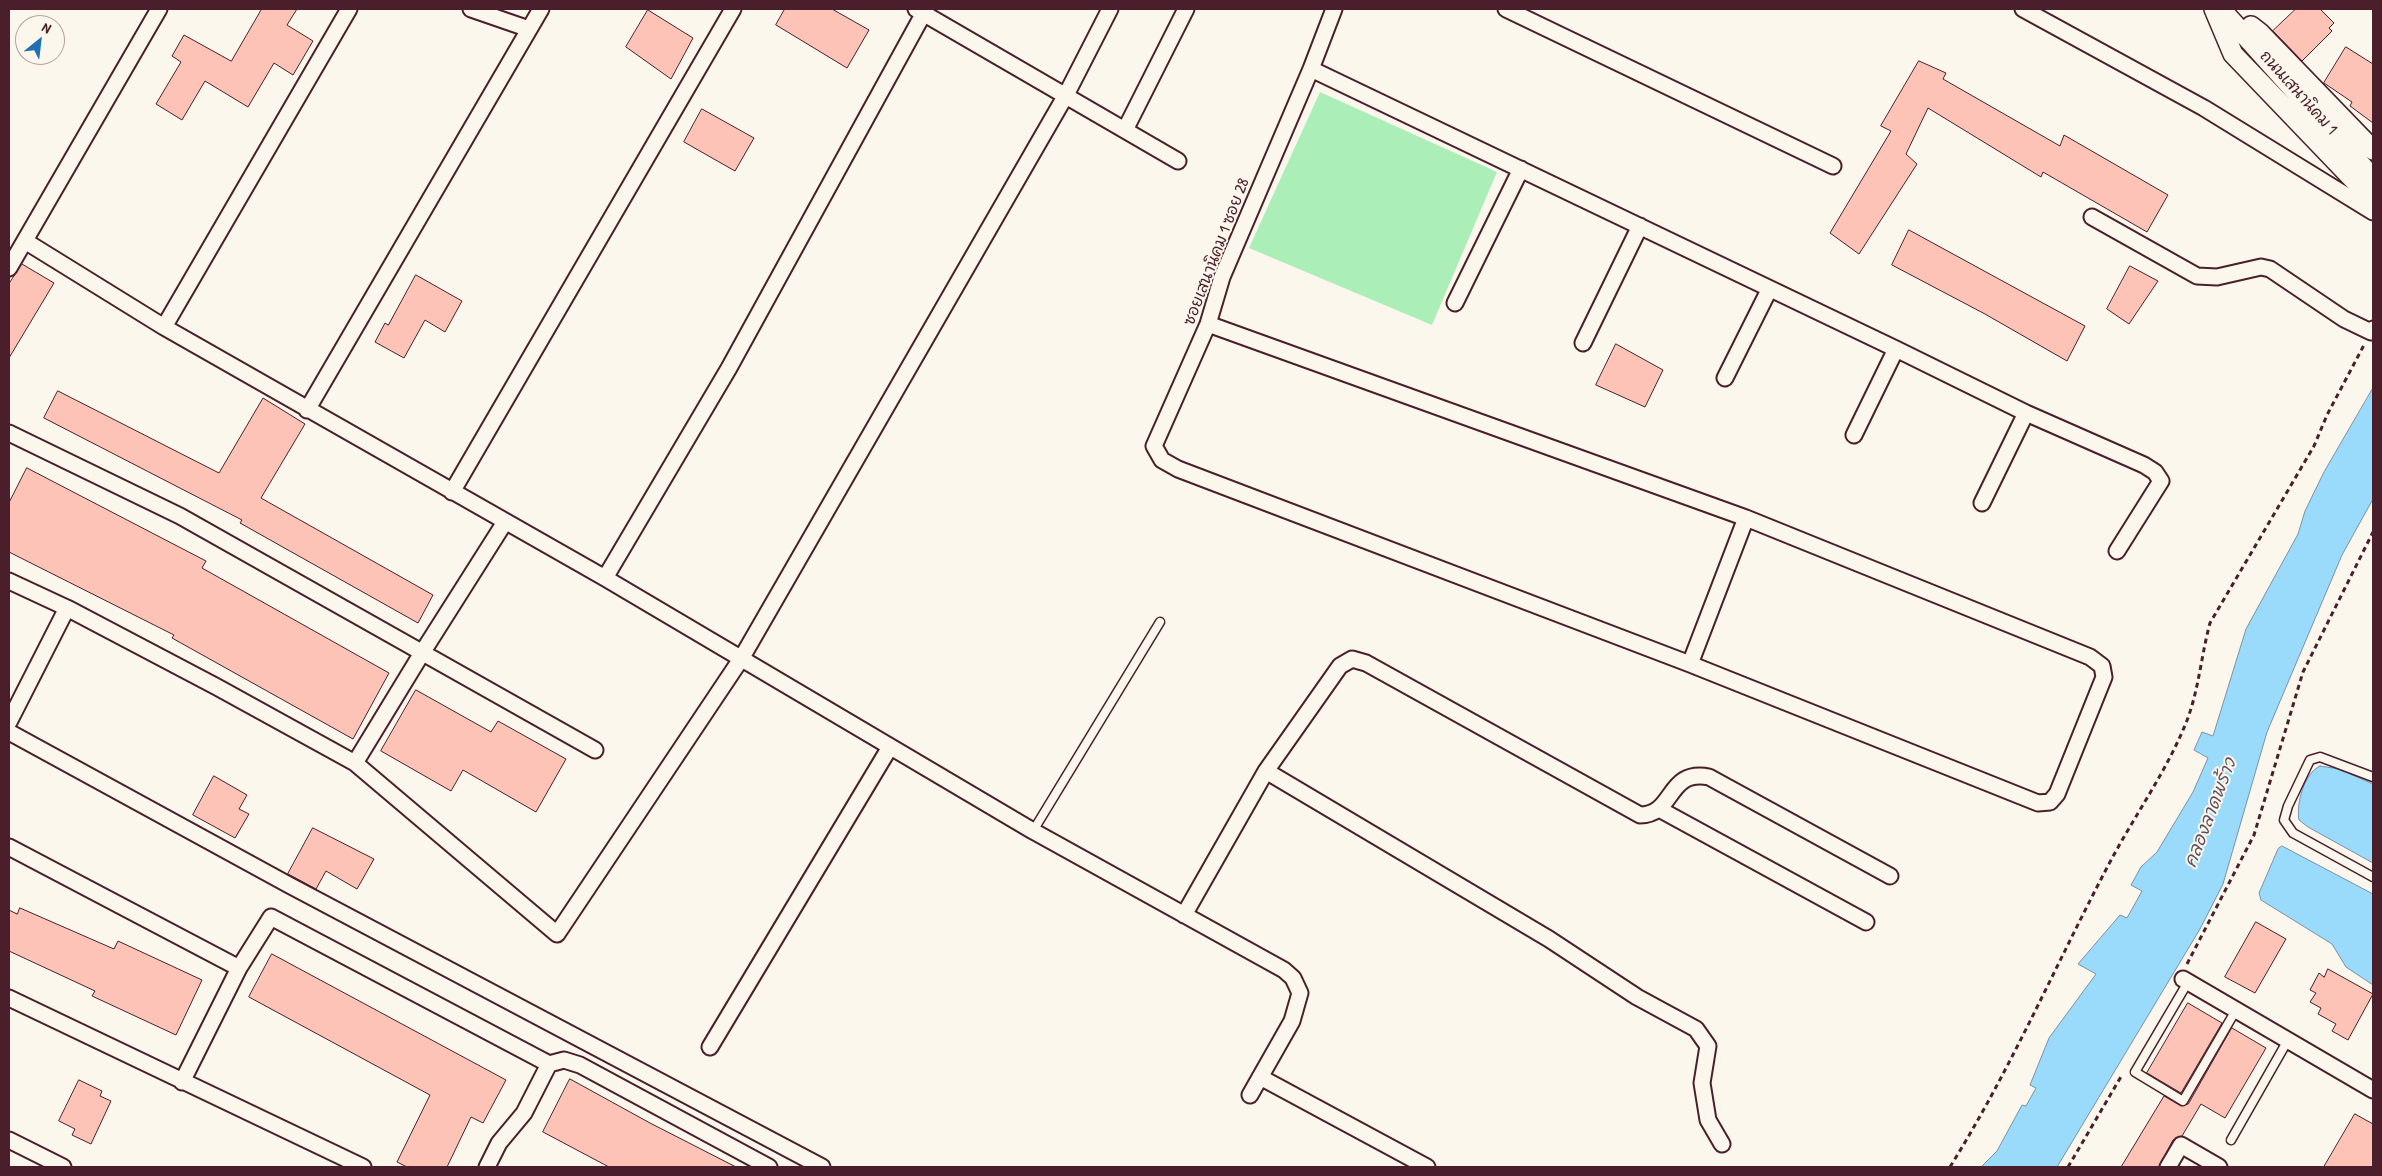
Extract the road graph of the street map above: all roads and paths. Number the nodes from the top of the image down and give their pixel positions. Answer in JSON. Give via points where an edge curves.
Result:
{"nodes":[{"id":1,"x":159,"y":9,"type":"edge"},
{"id":2,"x":349,"y":9,"type":"edge"},
{"id":3,"x":471,"y":9,"type":"edge"},
{"id":4,"x":540,"y":9,"type":"edge"},
{"id":5,"x":732,"y":9,"type":"edge"},
{"id":6,"x":1110,"y":9,"type":"edge"},
{"id":7,"x":1186,"y":9,"type":"edge"},
{"id":8,"x":1334,"y":9,"type":"edge"},
{"id":9,"x":1506,"y":9,"type":"edge"},
{"id":10,"x":2023,"y":9,"type":"edge"},
{"id":11,"x":2214,"y":9,"type":"edge"},
{"id":12,"x":922,"y":10,"type":"edge"},
{"id":13,"x":2228,"y":13,"type":"edge"},
{"id":14,"x":529,"y":29,"type":"junction"},
{"id":15,"x":1312,"y":69,"type":"junction"},
{"id":16,"x":1066,"y":95,"type":"junction"},
{"id":17,"x":1125,"y":130,"type":"junction"},
{"id":18,"x":2373,"y":150,"type":"edge"},
{"id":19,"x":1178,"y":161,"type":"dead end"},
{"id":20,"x":1833,"y":166,"type":"dead end"},
{"id":21,"x":1521,"y":169,"type":"junction"},
{"id":22,"x":2373,"y":178,"type":"edge"},
{"id":23,"x":2373,"y":200,"type":"edge"},
{"id":24,"x":2373,"y":212,"type":"edge"},
{"id":25,"x":2092,"y":217,"type":"dead end"},
{"id":26,"x":1640,"y":226,"type":"junction"},
{"id":27,"x":25,"y":241,"type":"junction"},
{"id":28,"x":9,"y":268,"type":"edge"},
{"id":29,"x":1769,"y":290,"type":"junction"},
{"id":30,"x":1455,"y":303,"type":"dead end"},
{"id":31,"x":1208,"y":324,"type":"junction"},
{"id":32,"x":164,"y":327,"type":"junction"},
{"id":33,"x":2372,"y":331,"type":"edge"},
{"id":34,"x":1583,"y":343,"type":"dead end"},
{"id":35,"x":1896,"y":348,"type":"junction"},
{"id":36,"x":1725,"y":378,"type":"dead end"},
{"id":37,"x":307,"y":410,"type":"junction"},
{"id":38,"x":2026,"y":414,"type":"junction"},
{"id":39,"x":9,"y":433,"type":"edge"},
{"id":40,"x":1854,"y":435,"type":"dead end"},
{"id":41,"x":452,"y":492,"type":"junction"},
{"id":42,"x":1982,"y":503,"type":"dead end"},
{"id":43,"x":1746,"y":518,"type":"junction"},
{"id":44,"x":505,"y":522,"type":"junction"},
{"id":45,"x":2373,"y":532,"type":"edge"},
{"id":46,"x":2117,"y":551,"type":"dead end"},
{"id":47,"x":605,"y":578,"type":"junction"},
{"id":48,"x":9,"y":581,"type":"edge"},
{"id":49,"x":66,"y":608,"type":"junction"},
{"id":50,"x":1160,"y":622,"type":"dead end"},
{"id":51,"x":422,"y":653,"type":"junction"},
{"id":52,"x":741,"y":659,"type":"junction"},
{"id":53,"x":1690,"y":664,"type":"junction"},
{"id":54,"x":9,"y":722,"type":"edge"},
{"id":55,"x":9,"y":732,"type":"edge"},
{"id":56,"x":890,"y":747,"type":"junction"},
{"id":57,"x":595,"y":750,"type":"dead end"},
{"id":58,"x":355,"y":763,"type":"junction"},
{"id":59,"x":1266,"y":771,"type":"junction"},
{"id":60,"x":2373,"y":777,"type":"edge"},
{"id":61,"x":1659,"y":809,"type":"junction"},
{"id":62,"x":1033,"y":831,"type":"junction"},
{"id":63,"x":9,"y":847,"type":"edge"},
{"id":64,"x":1890,"y":876,"type":"dead end"},
{"id":65,"x":2373,"y":877,"type":"edge"},
{"id":66,"x":1184,"y":916,"type":"junction"},
{"id":67,"x":1866,"y":922,"type":"dead end"},
{"id":68,"x":239,"y":968,"type":"junction"},
{"id":69,"x":2185,"y":977,"type":"junction"},
{"id":70,"x":9,"y":998,"type":"edge"},
{"id":71,"x":2236,"y":1010,"type":"junction"},
{"id":72,"x":2288,"y":1040,"type":"junction"},
{"id":73,"x":710,"y":1048,"type":"dead end"},
{"id":74,"x":549,"y":1064,"type":"junction"},
{"id":75,"x":2123,"y":1073,"type":"dead end"},
{"id":76,"x":1260,"y":1077,"type":"junction"},
{"id":77,"x":182,"y":1082,"type":"junction"},
{"id":78,"x":2373,"y":1090,"type":"edge"},
{"id":79,"x":1250,"y":1095,"type":"dead end"},
{"id":80,"x":9,"y":1140,"type":"edge"},
{"id":81,"x":2231,"y":1140,"type":"dead end"},
{"id":82,"x":1722,"y":1144,"type":"dead end"},
{"id":83,"x":63,"y":1167,"type":"edge"},
{"id":84,"x":363,"y":1167,"type":"edge"},
{"id":85,"x":487,"y":1167,"type":"edge"},
{"id":86,"x":769,"y":1167,"type":"edge"},
{"id":87,"x":822,"y":1167,"type":"edge"},
{"id":88,"x":1427,"y":1167,"type":"edge"},
{"id":89,"x":1950,"y":1167,"type":"edge"},
{"id":90,"x":2068,"y":1167,"type":"edge"},
{"id":91,"x":2168,"y":1167,"type":"edge"},
{"id":92,"x":2219,"y":1167,"type":"edge"}],
"edges":[{"from":1,"to":27,"type":"street"},
{"from":2,"to":32,"type":"street"},
{"from":3,"to":14,"type":"street"},
{"from":4,"to":14,"type":"street"},
{"from":5,"to":41,"type":"street"},
{"from":6,"to":16,"type":"street"},
{"from":7,"to":17,"type":"street"},
{"from":8,"to":15,"type":"street","name":"ซอยเสนานิคม 1 ซอย 28"},
{"from":9,"to":20,"type":"street"},
{"from":10,"to":24,"type":"street","via":[[2204,108]]},
{"from":11,"to":23,"type":"street","via":[[2233,54]]},
{"from":12,"to":16,"type":"street"},
{"from":12,"to":47,"type":"street","via":[[729,368]]},
{"from":13,"to":18,"type":"street","via":[[2260,33]]},
{"from":13,"to":22,"type":"street","name":"ถนนเสนานิคม 1"},
{"from":14,"to":37,"type":"street"},
{"from":15,"to":21,"type":"street"},
{"from":15,"to":31,"type":"street","name":"ซอยเสนานิคม 1 ซอย 28","via":[[1222,277]]},
{"from":16,"to":17,"type":"street"},
{"from":16,"to":52,"type":"street"},
{"from":17,"to":19,"type":"street"},
{"from":21,"to":26,"type":"street"},
{"from":21,"to":30,"type":"street"},
{"from":25,"to":33,"type":"street","via":[[2197,276],[2207,278],[2262,267],[2270,269],[2344,319]]},
{"from":26,"to":29,"type":"street"},
{"from":26,"to":34,"type":"street"},
{"from":27,"to":28,"type":"street"},
{"from":27,"to":32,"type":"street"},
{"from":29,"to":35,"type":"street"},
{"from":29,"to":36,"type":"street"},
{"from":31,"to":43,"type":"street"},
{"from":31,"to":53,"type":"street","name":"ซอยเสนานิคม 1 ซอย 28","via":[[1154,446],[1162,460],[1178,469]]},
{"from":32,"to":37,"type":"street"},
{"from":33,"to":89,"type":"path","via":[[2314,446],[2210,624],[2187,721],[2172,755],[2110,861],[1985,1111]]},
{"from":35,"to":38,"type":"street"},
{"from":35,"to":40,"type":"street"},
{"from":37,"to":41,"type":"street"},
{"from":38,"to":42,"type":"street"},
{"from":38,"to":46,"type":"street","via":[[2144,465],[2161,481]]},
{"from":39,"to":51,"type":"street","via":[[180,516]]},
{"from":41,"to":44,"type":"street"},
{"from":43,"to":53,"type":"street"},
{"from":43,"to":53,"type":"street","via":[[2090,657],[2102,666],[2104,677],[2057,794],[2050,802],[2038,803]]},
{"from":44,"to":47,"type":"street"},
{"from":44,"to":51,"type":"street"},
{"from":45,"to":69,"type":"path","via":[[2304,672],[2254,835]]},
{"from":47,"to":52,"type":"street"},
{"from":48,"to":49,"type":"street"},
{"from":49,"to":54,"type":"street"},
{"from":49,"to":58,"type":"street"},
{"from":50,"to":62,"type":"lane"},
{"from":51,"to":57,"type":"street"},
{"from":51,"to":58,"type":"street"},
{"from":52,"to":56,"type":"street"},
{"from":52,"to":58,"type":"street","via":[[557,934]]},
{"from":55,"to":87,"type":"street","via":[[298,890]]},
{"from":56,"to":62,"type":"street"},
{"from":56,"to":73,"type":"street"},
{"from":59,"to":61,"type":"street","via":[[1340,666],[1352,659],[1366,663],[1640,815],[1650,815]]},
{"from":59,"to":66,"type":"street"},
{"from":59,"to":82,"type":"street","via":[[1549,939],[1637,997],[1696,1029],[1708,1046],[1702,1084],[1708,1120]]},
{"from":60,"to":65,"type":"lane","via":[[2320,757],[2310,760],[2284,820],[2293,833]]},
{"from":61,"to":64,"type":"street","via":[[1682,780],[1695,774],[1709,777]]},
{"from":61,"to":67,"type":"street"},
{"from":62,"to":66,"type":"street"},
{"from":63,"to":68,"type":"street"},
{"from":66,"to":76,"type":"street","via":[[1284,970],[1297,986],[1300,993],[1292,1021]]},
{"from":68,"to":74,"type":"street","via":[[271,918]]},
{"from":68,"to":77,"type":"street"},
{"from":69,"to":71,"type":"street"},
{"from":69,"to":71,"type":"lane","via":[[2135,1072],[2184,1101]]},
{"from":70,"to":77,"type":"street"},
{"from":71,"to":72,"type":"street"},
{"from":72,"to":78,"type":"street"},
{"from":72,"to":81,"type":"lane"},
{"from":74,"to":85,"type":"street","via":[[524,1114],[499,1143]]},
{"from":74,"to":86,"type":"street","via":[[564,1060],[580,1065]]},
{"from":75,"to":90,"type":"path"},
{"from":76,"to":79,"type":"street"},
{"from":76,"to":88,"type":"street"},
{"from":77,"to":84,"type":"street"},
{"from":80,"to":83,"type":"street"},
{"from":91,"to":92,"type":"street","via":[[2181,1145]]}]}
